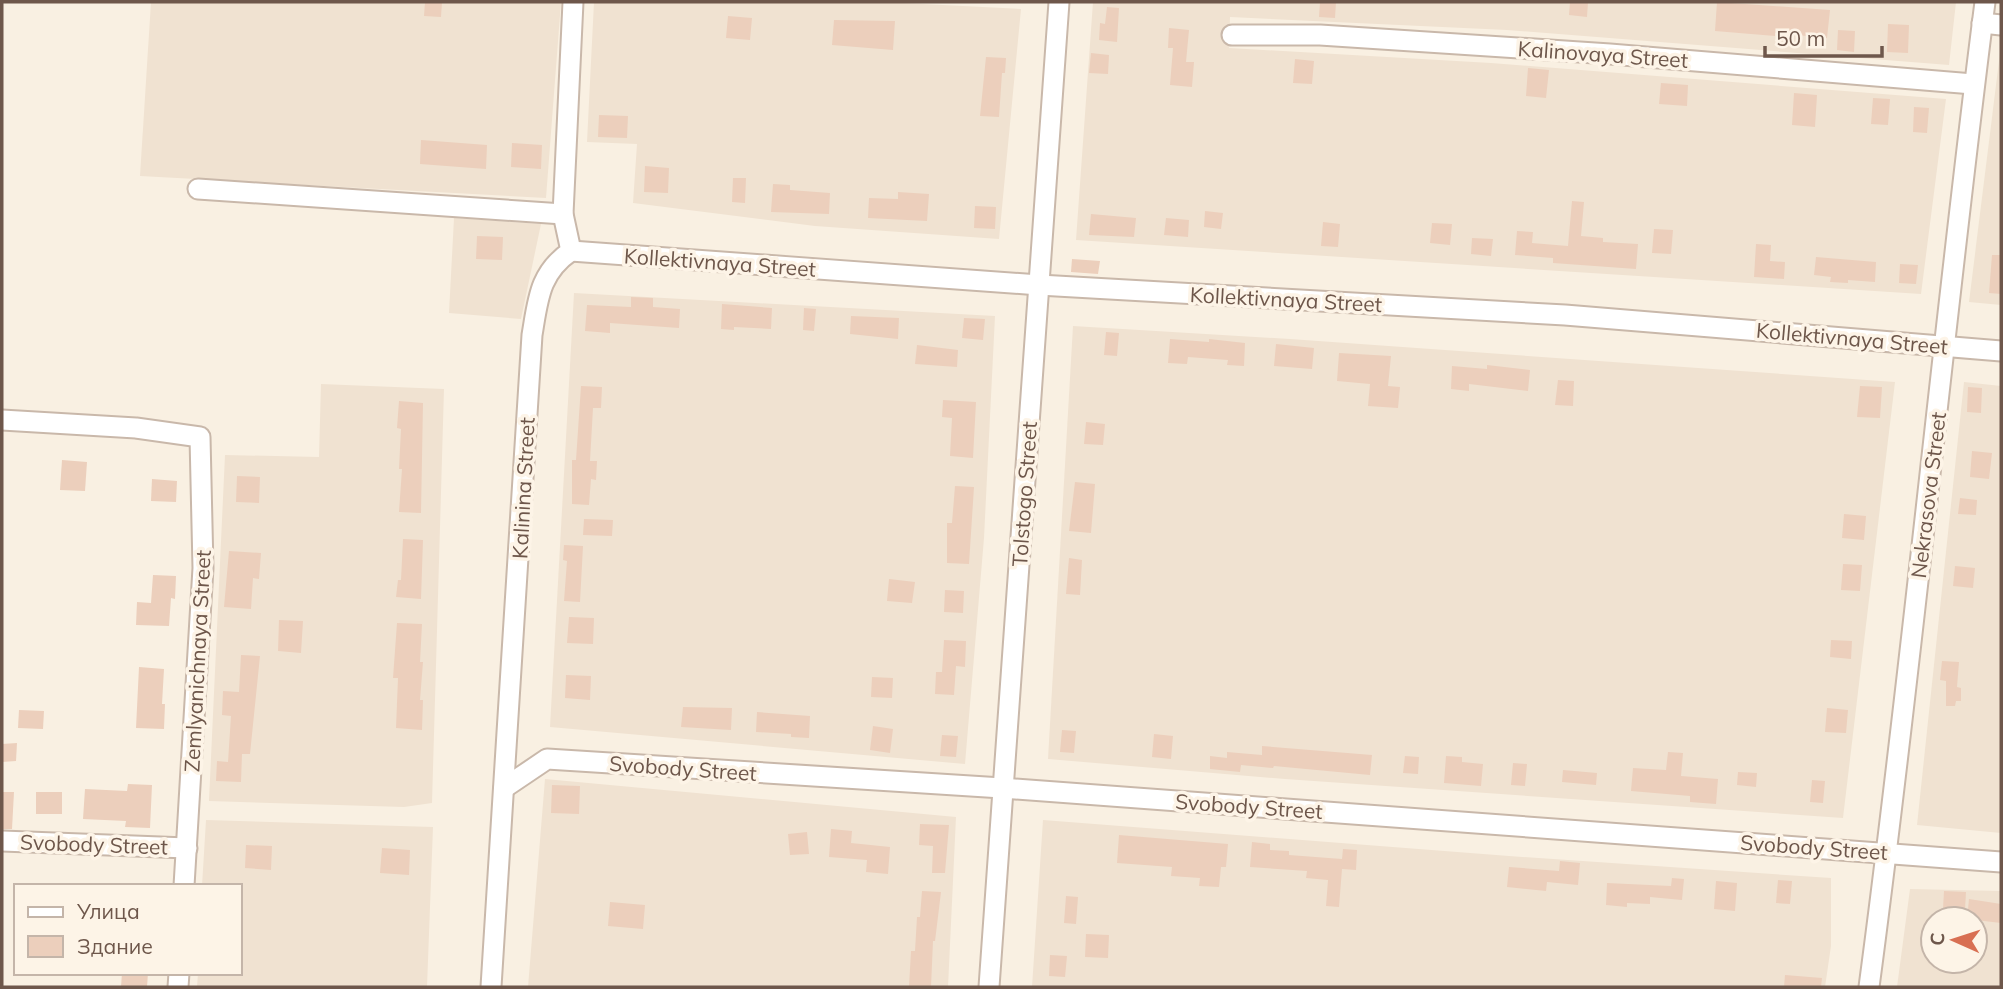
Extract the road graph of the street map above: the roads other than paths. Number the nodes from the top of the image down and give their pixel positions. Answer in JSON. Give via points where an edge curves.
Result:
{"nodes":[{"id":1,"x":573,"y":2,"type":"edge"},
{"id":2,"x":1059,"y":2,"type":"edge"},
{"id":3,"x":1985,"y":2,"type":"edge"},
{"id":4,"x":1992,"y":24,"type":"edge"},
{"id":5,"x":1232,"y":35,"type":"dead end"},
{"id":6,"x":1973,"y":84,"type":"junction"},
{"id":7,"x":198,"y":189,"type":"dead end"},
{"id":8,"x":563,"y":214,"type":"junction"},
{"id":9,"x":571,"y":251,"type":"junction"},
{"id":10,"x":1039,"y":285,"type":"junction"},
{"id":11,"x":1945,"y":345,"type":"junction"},
{"id":12,"x":2001,"y":351,"type":"edge"},
{"id":13,"x":2,"y":420,"type":"edge"},
{"id":14,"x":505,"y":788,"type":"junction"},
{"id":15,"x":1002,"y":788,"type":"junction"},
{"id":16,"x":2,"y":841,"type":"edge"},
{"id":17,"x":187,"y":848,"type":"junction"},
{"id":18,"x":1887,"y":852,"type":"junction"},
{"id":19,"x":2001,"y":862,"type":"edge"},
{"id":20,"x":184,"y":884,"type":"edge"},
{"id":21,"x":491,"y":987,"type":"edge"},
{"id":22,"x":989,"y":987,"type":"edge"},
{"id":23,"x":1869,"y":987,"type":"edge"}],
"edges":[{"from":1,"to":8,"type":"street"},
{"from":2,"to":10,"type":"street","name":"Tolstogo Street"},
{"from":3,"to":4,"type":"street","name":"Nekrasova Street"},
{"from":4,"to":6,"type":"street","name":"Nekrasova Street"},
{"from":5,"to":6,"type":"street","name":"Kalinovaya Street","via":[[1320,35]]},
{"from":6,"to":11,"type":"street","name":"Nekrasova Street"},
{"from":7,"to":8,"type":"street"},
{"from":8,"to":9,"type":"street"},
{"from":9,"to":10,"type":"street","name":"Kollektivnaya Street"},
{"from":9,"to":14,"type":"street","name":"Kalinina Street","via":[[556,261],[540,290],[532,335]]},
{"from":10,"to":11,"type":"street","name":"Kollektivnaya Street","via":[[1565,315]]},
{"from":10,"to":15,"type":"street","name":"Tolstogo Street"},
{"from":11,"to":12,"type":"street","name":"Kollektivnaya Street"},
{"from":11,"to":18,"type":"street","name":"Nekrasova Street"},
{"from":13,"to":17,"type":"street","name":"Zemlyanichnaya Street","via":[[201,437],[203,568]]},
{"from":14,"to":15,"type":"street","name":"Svobody Street","via":[[547,759]]},
{"from":14,"to":21,"type":"street","name":"Kalinina Street"},
{"from":15,"to":18,"type":"street","name":"Svobody Street"},
{"from":15,"to":22,"type":"street","name":"Tolstogo Street"},
{"from":16,"to":17,"type":"street","name":"Svobody Street"},
{"from":17,"to":20,"type":"street","name":"Zemlyanichnaya Street"},
{"from":18,"to":19,"type":"street","name":"Svobody Street"},
{"from":18,"to":23,"type":"street","name":"Nekrasova Street"}]}
